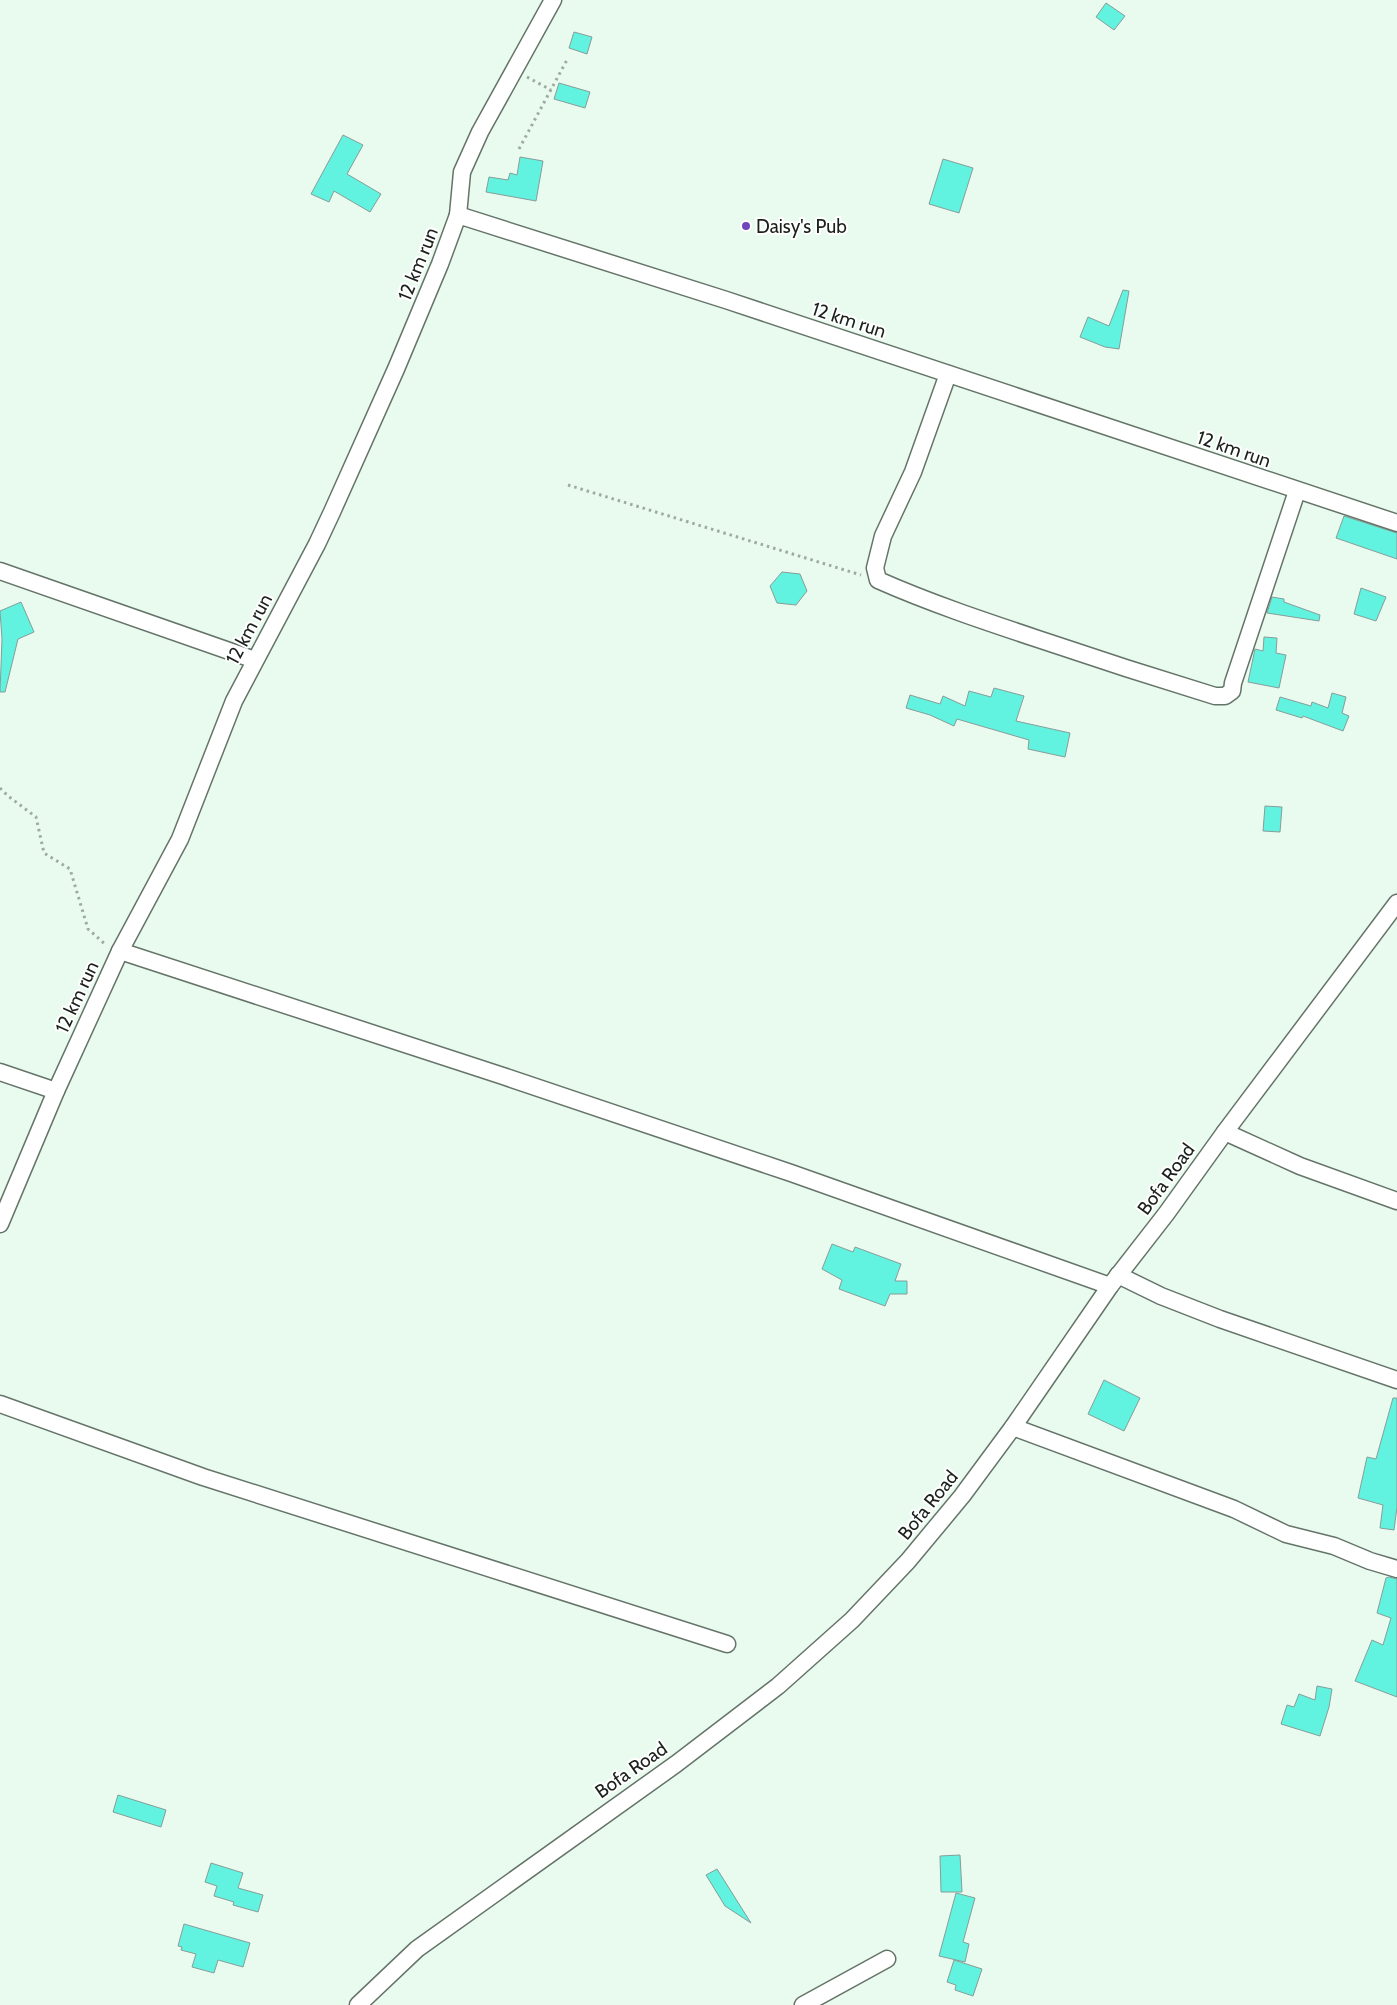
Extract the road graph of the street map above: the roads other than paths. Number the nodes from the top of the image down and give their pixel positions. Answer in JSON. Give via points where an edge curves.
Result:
{"nodes":[{"id":1,"x":553,"y":0,"type":"edge"},
{"id":2,"x":458,"y":215,"type":"junction"},
{"id":3,"x":948,"y":374,"type":"junction"},
{"id":4,"x":1297,"y":491,"type":"junction"},
{"id":5,"x":1397,"y":524,"type":"edge"},
{"id":6,"x":0,"y":571,"type":"edge"},
{"id":7,"x":255,"y":660,"type":"junction"},
{"id":8,"x":1397,"y":903,"type":"edge"},
{"id":9,"x":119,"y":953,"type":"junction"},
{"id":10,"x":0,"y":1072,"type":"edge"},
{"id":11,"x":56,"y":1092,"type":"junction"},
{"id":12,"x":1225,"y":1132,"type":"junction"},
{"id":13,"x":1397,"y":1201,"type":"edge"},
{"id":14,"x":0,"y":1224,"type":"edge"},
{"id":15,"x":1114,"y":1280,"type":"junction"},
{"id":16,"x":1397,"y":1380,"type":"edge"},
{"id":17,"x":0,"y":1404,"type":"edge"},
{"id":18,"x":1013,"y":1427,"type":"junction"},
{"id":19,"x":1397,"y":1569,"type":"edge"},
{"id":20,"x":727,"y":1644,"type":"dead end"},
{"id":21,"x":887,"y":1959,"type":"dead end"},
{"id":22,"x":358,"y":2005,"type":"edge"},
{"id":23,"x":803,"y":2005,"type":"edge"}],
"edges":[{"from":1,"to":2,"type":"street","via":[[480,132],[462,172]]},
{"from":2,"to":3,"type":"street","name":"12 km run"},
{"from":2,"to":7,"type":"street","name":"12 km run","via":[[400,360],[325,528]]},
{"from":3,"to":4,"type":"street","name":"12 km run"},
{"from":3,"to":4,"type":"street","via":[[913,472],[884,536],[875,568],[878,580],[984,621],[1215,696],[1224,696],[1232,691]]},
{"from":4,"to":5,"type":"street","name":"12 km run"},
{"from":6,"to":7,"type":"street"},
{"from":7,"to":9,"type":"street","name":"12 km run","via":[[234,701],[180,839]]},
{"from":8,"to":12,"type":"street","name":"Bofa Road"},
{"from":9,"to":11,"type":"street","name":"12 km run"},
{"from":9,"to":15,"type":"street","via":[[503,1076]]},
{"from":10,"to":11,"type":"street"},
{"from":11,"to":14,"type":"street","name":"12 km run"},
{"from":12,"to":13,"type":"street","via":[[1300,1166]]},
{"from":12,"to":15,"type":"street","name":"Bofa Road"},
{"from":15,"to":16,"type":"street"},
{"from":15,"to":18,"type":"street","name":"Bofa Road"},
{"from":17,"to":20,"type":"street","via":[[203,1477]]},
{"from":18,"to":19,"type":"street","via":[[1234,1509],[1286,1534],[1334,1546]]},
{"from":18,"to":22,"type":"street","name":"Bofa Road","via":[[908,1561],[814,1655],[676,1764],[418,1949]]},
{"from":21,"to":23,"type":"street"}]}
